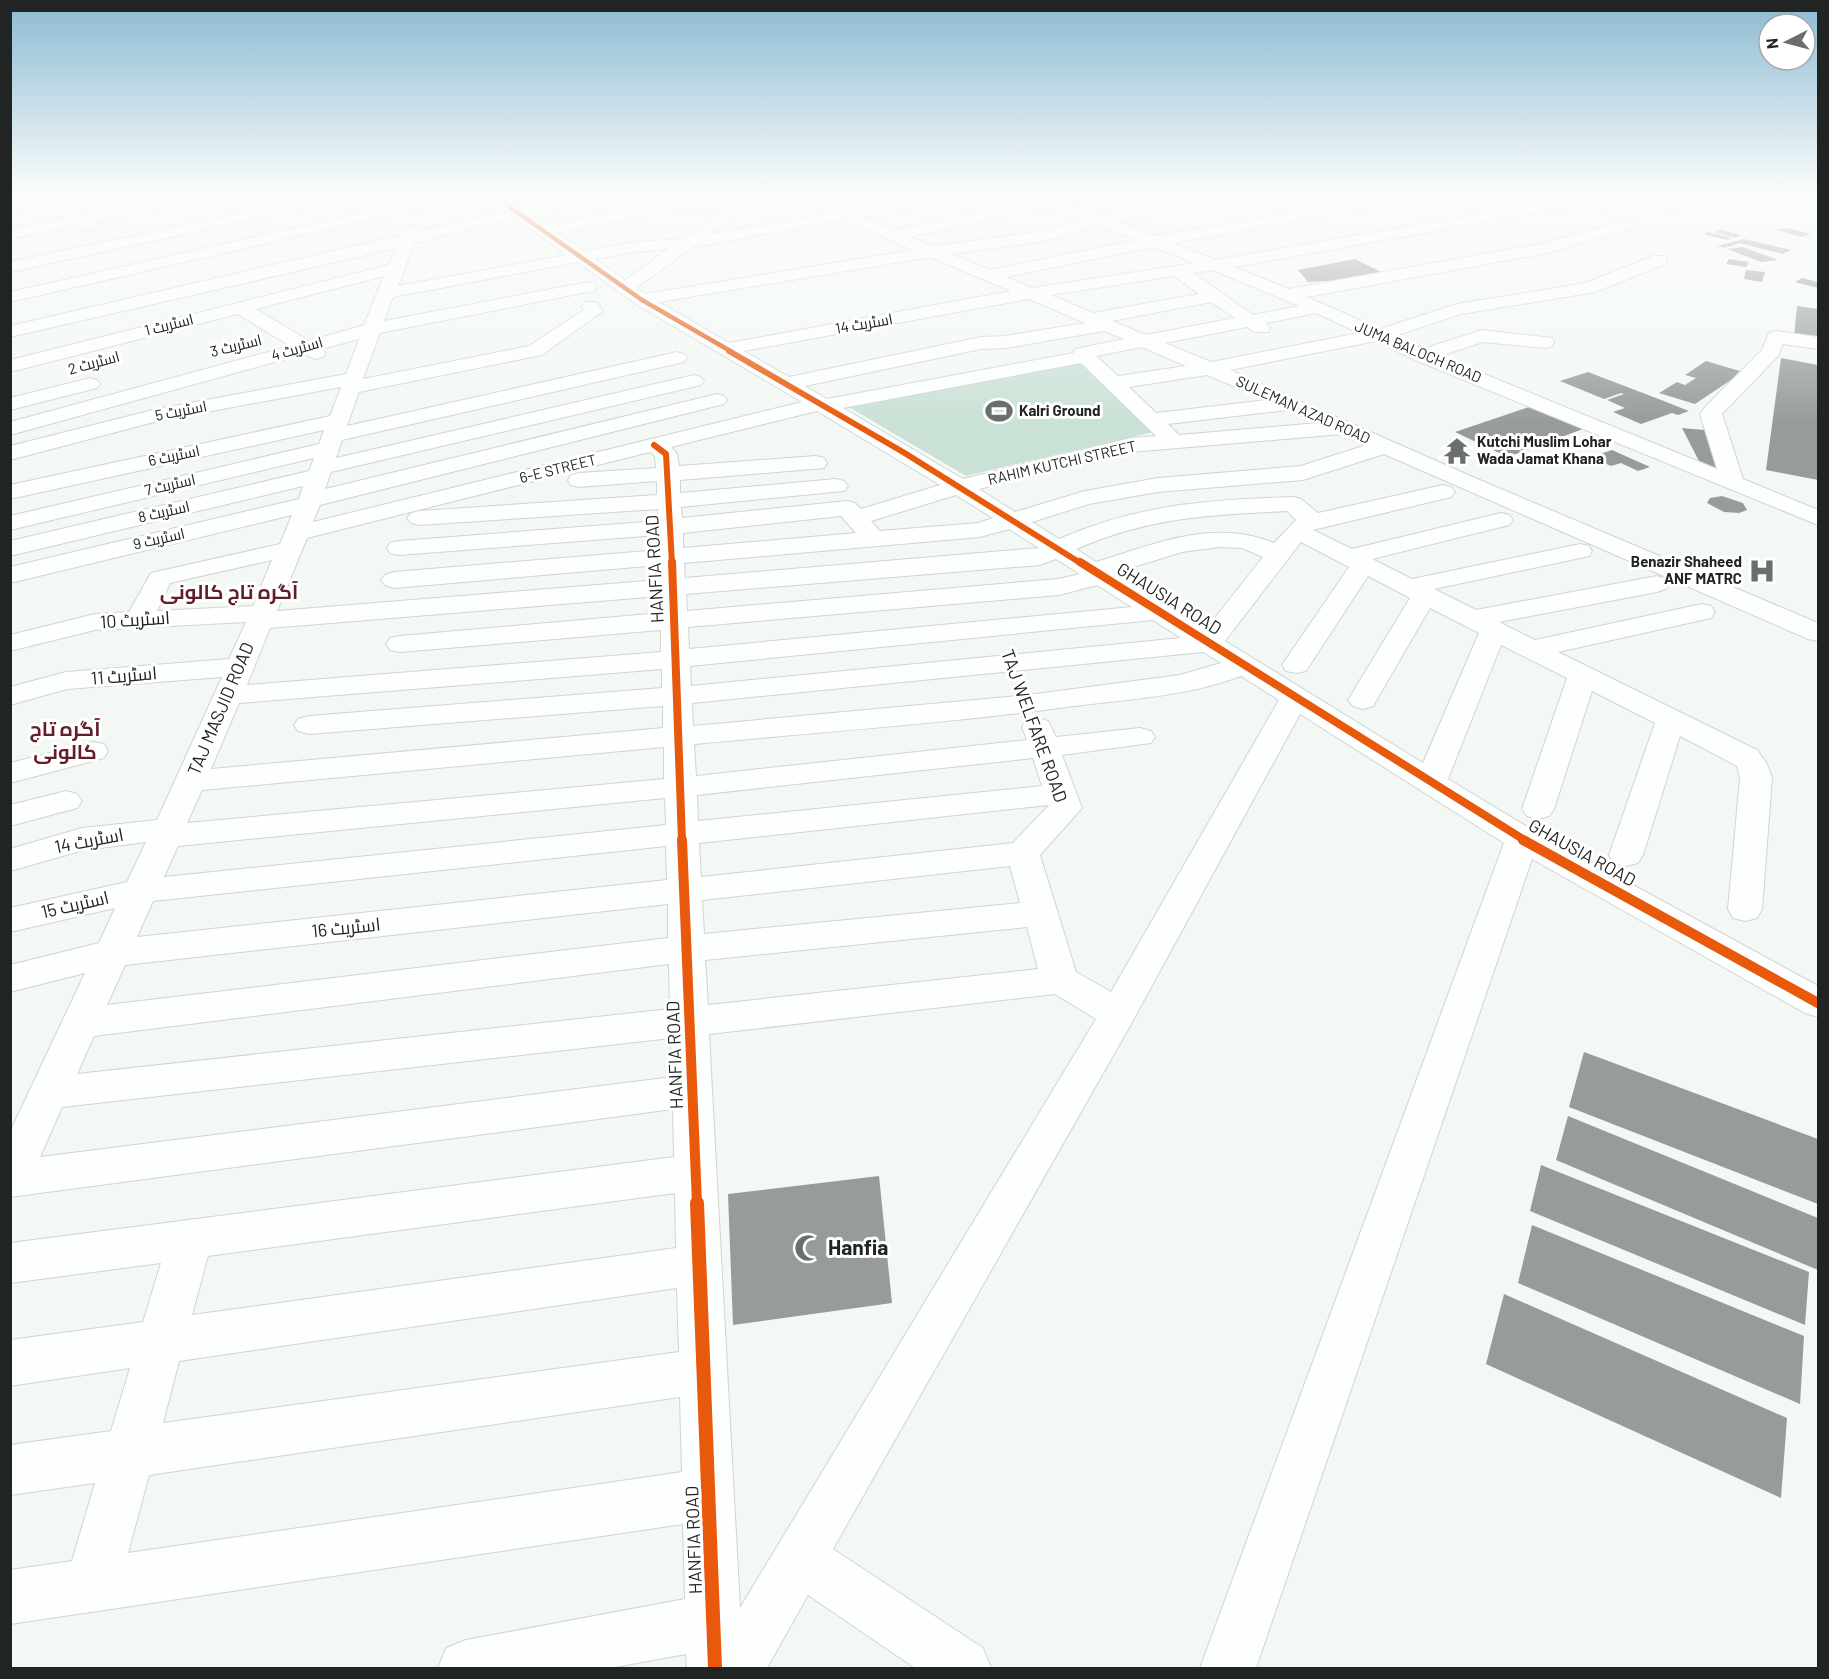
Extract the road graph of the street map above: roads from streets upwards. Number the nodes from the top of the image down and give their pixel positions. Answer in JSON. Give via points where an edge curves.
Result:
{"nodes":[{"id":1,"x":72,"y":268,"type":"edge"},
{"id":2,"x":138,"y":268,"type":"edge"},
{"id":3,"x":152,"y":268,"type":"edge"},
{"id":4,"x":267,"y":268,"type":"edge"},
{"id":5,"x":398,"y":268,"type":"edge"},
{"id":6,"x":456,"y":268,"type":"edge"},
{"id":7,"x":510,"y":268,"type":"edge"},
{"id":8,"x":590,"y":268,"type":"edge"},
{"id":9,"x":656,"y":268,"type":"edge"},
{"id":10,"x":757,"y":268,"type":"edge"},
{"id":11,"x":952,"y":268,"type":"edge"},
{"id":12,"x":990,"y":268,"type":"edge"},
{"id":13,"x":1061,"y":268,"type":"edge"},
{"id":14,"x":1121,"y":268,"type":"edge"},
{"id":15,"x":1189,"y":268,"type":"edge"},
{"id":16,"x":1232,"y":268,"type":"edge"},
{"id":17,"x":1434,"y":268,"type":"edge"},
{"id":18,"x":1638,"y":268,"type":"edge"},
{"id":19,"x":1274,"y":271,"type":"dead end"},
{"id":20,"x":964,"y":275,"type":"junction"},
{"id":21,"x":673,"y":276,"type":"dead end"},
{"id":22,"x":1242,"y":277,"type":"junction"},
{"id":23,"x":10,"y":282,"type":"edge"},
{"id":24,"x":1008,"y":283,"type":"junction"},
{"id":25,"x":1197,"y":284,"type":"junction"},
{"id":26,"x":389,"y":287,"type":"junction"},
{"id":27,"x":181,"y":288,"type":"junction"},
{"id":28,"x":635,"y":290,"type":"junction"},
{"id":29,"x":1129,"y":295,"type":"dead end"},
{"id":30,"x":1286,"y":295,"type":"junction"},
{"id":31,"x":1215,"y":296,"type":"junction"},
{"id":32,"x":10,"y":297,"type":"edge"},
{"id":33,"x":590,"y":297,"type":"junction"},
{"id":34,"x":1056,"y":304,"type":"junction"},
{"id":35,"x":239,"y":307,"type":"junction"},
{"id":36,"x":1316,"y":308,"type":"junction"},
{"id":37,"x":1234,"y":309,"type":"junction"},
{"id":38,"x":557,"y":313,"type":"dead end"},
{"id":39,"x":1102,"y":319,"type":"junction"},
{"id":40,"x":258,"y":320,"type":"junction"},
{"id":41,"x":969,"y":323,"type":"dead end"},
{"id":42,"x":15,"y":324,"type":"edge"},
{"id":43,"x":699,"y":326,"type":"junction"},
{"id":44,"x":1250,"y":330,"type":"junction"},
{"id":45,"x":283,"y":334,"type":"junction"},
{"id":46,"x":1379,"y":335,"type":"junction"},
{"id":47,"x":260,"y":340,"type":"dead end"},
{"id":48,"x":1144,"y":342,"type":"junction"},
{"id":49,"x":1545,"y":342,"type":"dead end"},
{"id":50,"x":1818,"y":343,"type":"edge"},
{"id":51,"x":307,"y":347,"type":"junction"},
{"id":52,"x":635,"y":351,"type":"dead end"},
{"id":53,"x":1295,"y":351,"type":"junction"},
{"id":54,"x":1173,"y":354,"type":"junction"},
{"id":55,"x":518,"y":355,"type":"junction"},
{"id":56,"x":1422,"y":356,"type":"junction"},
{"id":57,"x":677,"y":358,"type":"dead end"},
{"id":58,"x":1206,"y":359,"type":"junction"},
{"id":59,"x":328,"y":360,"type":"junction"},
{"id":60,"x":1091,"y":362,"type":"junction"},
{"id":61,"x":10,"y":366,"type":"edge"},
{"id":62,"x":773,"y":370,"type":"junction"},
{"id":63,"x":536,"y":372,"type":"junction"},
{"id":64,"x":112,"y":378,"type":"dead end"},
{"id":65,"x":694,"y":381,"type":"dead end"},
{"id":66,"x":1238,"y":381,"type":"junction"},
{"id":67,"x":22,"y":382,"type":"dead end"},
{"id":68,"x":553,"y":387,"type":"junction"},
{"id":69,"x":1121,"y":390,"type":"junction"},
{"id":70,"x":717,"y":400,"type":"dead end"},
{"id":71,"x":1290,"y":403,"type":"junction"},
{"id":72,"x":10,"y":404,"type":"edge"},
{"id":73,"x":822,"y":405,"type":"junction"},
{"id":74,"x":139,"y":406,"type":"dead end"},
{"id":75,"x":576,"y":409,"type":"junction"},
{"id":76,"x":224,"y":418,"type":"dead end"},
{"id":77,"x":340,"y":420,"type":"junction"},
{"id":78,"x":1152,"y":420,"type":"junction"},
{"id":79,"x":1344,"y":427,"type":"junction"},
{"id":80,"x":10,"y":429,"type":"edge"},
{"id":81,"x":102,"y":429,"type":"junction"},
{"id":82,"x":598,"y":429,"type":"junction"},
{"id":83,"x":1174,"y":442,"type":"junction"},
{"id":84,"x":1386,"y":446,"type":"junction"},
{"id":85,"x":10,"y":453,"type":"edge"},
{"id":86,"x":816,"y":463,"type":"dead end"},
{"id":87,"x":1733,"y":483,"type":"junction"},
{"id":88,"x":484,"y":486,"type":"junction"},
{"id":89,"x":836,"y":486,"type":"dead end"},
{"id":90,"x":958,"y":487,"type":"junction"},
{"id":91,"x":10,"y":492,"type":"edge"},
{"id":92,"x":1443,"y":492,"type":"dead end"},
{"id":93,"x":393,"y":509,"type":"junction"},
{"id":94,"x":856,"y":518,"type":"junction"},
{"id":95,"x":1818,"y":518,"type":"edge"},
{"id":96,"x":1011,"y":520,"type":"junction"},
{"id":97,"x":1501,"y":520,"type":"dead end"},
{"id":98,"x":663,"y":521,"type":"junction"},
{"id":99,"x":10,"y":523,"type":"edge"},
{"id":100,"x":1305,"y":526,"type":"junction"},
{"id":101,"x":874,"y":539,"type":"junction"},
{"id":102,"x":293,"y":541,"type":"junction"},
{"id":103,"x":399,"y":548,"type":"dead end"},
{"id":104,"x":1057,"y":548,"type":"junction"},
{"id":105,"x":10,"y":549,"type":"edge"},
{"id":106,"x":1580,"y":551,"type":"dead end"},
{"id":107,"x":1278,"y":554,"type":"junction"},
{"id":108,"x":1356,"y":560,"type":"junction"},
{"id":109,"x":974,"y":563,"type":"junction"},
{"id":110,"x":1097,"y":573,"type":"junction"},
{"id":111,"x":10,"y":575,"type":"edge"},
{"id":112,"x":394,"y":580,"type":"dead end"},
{"id":113,"x":1657,"y":584,"type":"dead end"},
{"id":114,"x":1417,"y":591,"type":"junction"},
{"id":115,"x":985,"y":594,"type":"junction"},
{"id":116,"x":1158,"y":612,"type":"junction"},
{"id":117,"x":1702,"y":612,"type":"dead end"},
{"id":118,"x":261,"y":617,"type":"junction"},
{"id":119,"x":139,"y":620,"type":"junction"},
{"id":120,"x":1483,"y":624,"type":"junction"},
{"id":121,"x":997,"y":628,"type":"junction"},
{"id":122,"x":1818,"y":633,"type":"edge"},
{"id":123,"x":10,"y":643,"type":"edge"},
{"id":124,"x":1209,"y":643,"type":"junction"},
{"id":125,"x":400,"y":644,"type":"dead end"},
{"id":126,"x":1533,"y":650,"type":"junction"},
{"id":127,"x":1012,"y":663,"type":"junction"},
{"id":128,"x":1243,"y":665,"type":"junction"},
{"id":129,"x":240,"y":667,"type":"junction"},
{"id":130,"x":1583,"y":675,"type":"junction"},
{"id":131,"x":676,"y":678,"type":"junction"},
{"id":132,"x":1295,"y":681,"type":"junction"},
{"id":133,"x":228,"y":695,"type":"junction"},
{"id":134,"x":10,"y":696,"type":"edge"},
{"id":135,"x":1363,"y":700,"type":"dead end"},
{"id":136,"x":1028,"y":704,"type":"junction"},
{"id":137,"x":1671,"y":718,"type":"junction"},
{"id":138,"x":309,"y":725,"type":"dead end"},
{"id":139,"x":679,"y":737,"type":"junction"},
{"id":140,"x":1140,"y":737,"type":"dead end"},
{"id":141,"x":1045,"y":747,"type":"junction"},
{"id":142,"x":93,"y":751,"type":"dead end"},
{"id":143,"x":10,"y":773,"type":"edge"},
{"id":144,"x":190,"y":781,"type":"junction"},
{"id":145,"x":1431,"y":782,"type":"junction"},
{"id":146,"x":681,"y":787,"type":"junction"},
{"id":147,"x":1061,"y":794,"type":"junction"},
{"id":148,"x":66,"y":801,"type":"dead end"},
{"id":149,"x":10,"y":816,"type":"edge"},
{"id":150,"x":1530,"y":824,"type":"junction"},
{"id":151,"x":167,"y":832,"type":"junction"},
{"id":152,"x":683,"y":835,"type":"junction"},
{"id":153,"x":1023,"y":853,"type":"junction"},
{"id":154,"x":1626,"y":855,"type":"dead end"},
{"id":155,"x":10,"y":860,"type":"edge"},
{"id":156,"x":139,"y":891,"type":"junction"},
{"id":157,"x":685,"y":892,"type":"junction"},
{"id":158,"x":1746,"y":909,"type":"dead end"},
{"id":159,"x":1040,"y":913,"type":"junction"},
{"id":160,"x":10,"y":920,"type":"edge"},
{"id":161,"x":687,"y":949,"type":"junction"},
{"id":162,"x":112,"y":953,"type":"junction"},
{"id":163,"x":10,"y":980,"type":"edge"},
{"id":164,"x":1060,"y":980,"type":"junction"},
{"id":165,"x":1818,"y":1003,"type":"edge"},
{"id":166,"x":1118,"y":1014,"type":"junction"},
{"id":167,"x":690,"y":1020,"type":"junction"},
{"id":168,"x":80,"y":1023,"type":"junction"},
{"id":169,"x":693,"y":1090,"type":"junction"},
{"id":170,"x":48,"y":1093,"type":"junction"},
{"id":171,"x":696,"y":1172,"type":"junction"},
{"id":172,"x":10,"y":1178,"type":"edge"},
{"id":173,"x":190,"y":1240,"type":"junction"},
{"id":174,"x":10,"y":1263,"type":"edge"},
{"id":175,"x":699,"y":1265,"type":"junction"},
{"id":176,"x":161,"y":1342,"type":"junction"},
{"id":177,"x":10,"y":1363,"type":"edge"},
{"id":178,"x":704,"y":1371,"type":"junction"},
{"id":179,"x":130,"y":1453,"type":"junction"},
{"id":180,"x":10,"y":1470,"type":"edge"},
{"id":181,"x":709,"y":1494,"type":"junction"},
{"id":182,"x":799,"y":1557,"type":"junction"},
{"id":183,"x":92,"y":1585,"type":"junction"},
{"id":184,"x":10,"y":1597,"type":"edge"},
{"id":185,"x":715,"y":1645,"type":"edge"},
{"id":186,"x":466,"y":1668,"type":"edge"},
{"id":187,"x":737,"y":1668,"type":"edge"},
{"id":188,"x":963,"y":1668,"type":"edge"},
{"id":189,"x":1228,"y":1668,"type":"edge"}],
"edges":[{"from":1,"to":23,"type":"street"},
{"from":2,"to":32,"type":"street"},
{"from":3,"to":27,"type":"street"},
{"from":4,"to":27,"type":"street"},
{"from":5,"to":26,"type":"street","name":"TAJ MASJID ROAD"},
{"from":6,"to":26,"type":"street"},
{"from":7,"to":26,"type":"street","name":"اسٹریٹ 3"},
{"from":8,"to":28,"type":"street","name":"GHAUSIA ROAD"},
{"from":9,"to":28,"type":"street"},
{"from":10,"to":28,"type":"street"},
{"from":11,"to":20,"type":"street","name":"SULEMAN AZAD ROAD"},
{"from":12,"to":20,"type":"street"},
{"from":13,"to":24,"type":"street"},
{"from":14,"to":24,"type":"street"},
{"from":15,"to":25,"type":"street"},
{"from":16,"to":22,"type":"street","name":"JUMA BALOCH ROAD"},
{"from":17,"to":30,"type":"street"},
{"from":18,"to":46,"type":"street","via":[[1589,288],[1456,309]]},
{"from":19,"to":22,"type":"street"},
{"from":20,"to":24,"type":"street","name":"SULEMAN AZAD ROAD"},
{"from":21,"to":28,"type":"street"},
{"from":22,"to":25,"type":"street"},
{"from":22,"to":30,"type":"street","name":"JUMA BALOCH ROAD"},
{"from":24,"to":34,"type":"street","name":"SULEMAN AZAD ROAD"},
{"from":24,"to":43,"type":"street","name":"اسٹریٹ 14"},
{"from":25,"to":29,"type":"street"},
{"from":25,"to":31,"type":"street"},
{"from":26,"to":35,"type":"street","name":"اسٹریٹ 1"},
{"from":26,"to":40,"type":"street","name":"اسٹریٹ 2"},
{"from":26,"to":45,"type":"street","name":"اسٹریٹ 3"},
{"from":26,"to":77,"type":"street","name":"TAJ MASJID ROAD"},
{"from":27,"to":42,"type":"street"},
{"from":28,"to":33,"type":"street"},
{"from":28,"to":43,"type":"street","name":"GHAUSIA ROAD"},
{"from":30,"to":36,"type":"street","name":"JUMA BALOCH ROAD"},
{"from":31,"to":37,"type":"street"},
{"from":31,"to":39,"type":"street"},
{"from":33,"to":38,"type":"street"},
{"from":33,"to":55,"type":"street","via":[[594,311],[535,351]]},
{"from":33,"to":77,"type":"street","name":"اسٹریٹ 4"},
{"from":34,"to":39,"type":"street","name":"SULEMAN AZAD ROAD"},
{"from":34,"to":41,"type":"street"},
{"from":35,"to":40,"type":"street"},
{"from":35,"to":61,"type":"street","name":"اسٹریٹ 1"},
{"from":36,"to":44,"type":"street"},
{"from":36,"to":46,"type":"street","name":"JUMA BALOCH ROAD"},
{"from":37,"to":39,"type":"street"},
{"from":37,"to":44,"type":"street"},
{"from":39,"to":48,"type":"street","name":"SULEMAN AZAD ROAD"},
{"from":39,"to":62,"type":"street","via":[[1006,342]]},
{"from":40,"to":45,"type":"street"},
{"from":40,"to":67,"type":"street","name":"اسٹریٹ 2"},
{"from":43,"to":62,"type":"street","name":"GHAUSIA ROAD"},
{"from":44,"to":48,"type":"street"},
{"from":44,"to":53,"type":"street","via":[[1272,336]]},
{"from":45,"to":47,"type":"street","name":"اسٹریٹ 3"},
{"from":45,"to":51,"type":"street"},
{"from":46,"to":53,"type":"street"},
{"from":46,"to":56,"type":"street","name":"JUMA BALOCH ROAD"},
{"from":48,"to":54,"type":"street","name":"SULEMAN AZAD ROAD"},
{"from":48,"to":60,"type":"street","via":[[1082,353]]},
{"from":49,"to":56,"type":"street","via":[[1482,336]]},
{"from":50,"to":87,"type":"street","via":[[1776,337],[1771,352],[1712,411]]},
{"from":51,"to":59,"type":"street"},
{"from":51,"to":77,"type":"street","name":"اسٹریٹ 4"},
{"from":51,"to":80,"type":"street","name":"اسٹریٹ 4"},
{"from":52,"to":63,"type":"street"},
{"from":53,"to":58,"type":"street"},
{"from":54,"to":58,"type":"street","name":"SULEMAN AZAD ROAD"},
{"from":54,"to":60,"type":"street"},
{"from":55,"to":63,"type":"street"},
{"from":55,"to":77,"type":"street"},
{"from":56,"to":87,"type":"street","name":"JUMA BALOCH ROAD"},
{"from":57,"to":68,"type":"street"},
{"from":58,"to":66,"type":"street","name":"SULEMAN AZAD ROAD"},
{"from":58,"to":69,"type":"street"},
{"from":59,"to":74,"type":"street"},
{"from":59,"to":77,"type":"street"},
{"from":60,"to":69,"type":"street"},
{"from":60,"to":73,"type":"street","name":"6-E STREET"},
{"from":62,"to":73,"type":"street","name":"GHAUSIA ROAD"},
{"from":63,"to":68,"type":"street"},
{"from":63,"to":77,"type":"street"},
{"from":64,"to":72,"type":"street"},
{"from":65,"to":75,"type":"street"},
{"from":66,"to":69,"type":"street"},
{"from":66,"to":71,"type":"street","name":"SULEMAN AZAD ROAD"},
{"from":68,"to":75,"type":"street"},
{"from":68,"to":77,"type":"street"},
{"from":69,"to":78,"type":"street"},
{"from":70,"to":82,"type":"street"},
{"from":71,"to":78,"type":"street"},
{"from":71,"to":79,"type":"street","name":"SULEMAN AZAD ROAD"},
{"from":73,"to":90,"type":"street","name":"GHAUSIA ROAD"},
{"from":73,"to":98,"type":"street","name":"6-E STREET"},
{"from":75,"to":77,"type":"street"},
{"from":75,"to":82,"type":"street"},
{"from":76,"to":81,"type":"street","via":[[112,442]]},
{"from":77,"to":81,"type":"street","name":"اسٹریٹ 5","via":[[157,415]]},
{"from":77,"to":82,"type":"street"},
{"from":77,"to":91,"type":"street","name":"اسٹریٹ 6"},
{"from":77,"to":99,"type":"street","name":"اسٹریٹ 7"},
{"from":77,"to":102,"type":"street","name":"TAJ MASJID ROAD"},
{"from":77,"to":105,"type":"street","name":"اسٹریٹ 8"},
{"from":77,"to":111,"type":"street","name":"اسٹریٹ 9"},
{"from":78,"to":83,"type":"street"},
{"from":79,"to":83,"type":"street","name":"RAHIM KUTCHI STREET"},
{"from":79,"to":84,"type":"street","name":"SULEMAN AZAD ROAD"},
{"from":81,"to":85,"type":"street","name":"اسٹریٹ 5"},
{"from":82,"to":98,"type":"street"},
{"from":83,"to":90,"type":"street","name":"RAHIM KUTCHI STREET","via":[[1131,445]]},
{"from":84,"to":96,"type":"street","via":[[1303,472],[1158,485],[1085,498]]},
{"from":84,"to":122,"type":"street","name":"SULEMAN AZAD ROAD"},
{"from":86,"to":98,"type":"street"},
{"from":87,"to":95,"type":"street","name":"JUMA BALOCH ROAD"},
{"from":88,"to":93,"type":"street","name":"6-E STREET"},
{"from":88,"to":98,"type":"street"},
{"from":88,"to":98,"type":"street","name":"6-E STREET"},
{"from":89,"to":98,"type":"street"},
{"from":90,"to":94,"type":"street","name":"RAHIM KUTCHI STREET"},
{"from":90,"to":96,"type":"street","name":"GHAUSIA ROAD"},
{"from":92,"to":100,"type":"street"},
{"from":93,"to":98,"type":"street","via":[[403,520]]},
{"from":93,"to":102,"type":"street","name":"6-E STREET"},
{"from":94,"to":98,"type":"street","via":[[847,508]]},
{"from":94,"to":101,"type":"street"},
{"from":96,"to":101,"type":"street","via":[[980,530]]},
{"from":96,"to":104,"type":"street","name":"GHAUSIA ROAD"},
{"from":97,"to":108,"type":"street"},
{"from":98,"to":101,"type":"street"},
{"from":98,"to":103,"type":"street"},
{"from":98,"to":109,"type":"street"},
{"from":98,"to":112,"type":"street"},
{"from":98,"to":115,"type":"street"},
{"from":98,"to":118,"type":"street","name":"اسٹریٹ 10"},
{"from":98,"to":125,"type":"street"},
{"from":98,"to":131,"type":"street","name":"HANFIA ROAD"},
{"from":100,"to":104,"type":"street","via":[[1293,504],[1212,507],[1161,514]]},
{"from":100,"to":107,"type":"street"},
{"from":100,"to":108,"type":"street"},
{"from":102,"to":118,"type":"street","name":"TAJ MASJID ROAD"},
{"from":102,"to":119,"type":"street","name":"6-E STREET","via":[[160,578]]},
{"from":104,"to":109,"type":"street","via":[[1040,557]]},
{"from":104,"to":110,"type":"street","name":"GHAUSIA ROAD"},
{"from":106,"to":114,"type":"street"},
{"from":107,"to":110,"type":"street","via":[[1241,540],[1201,540],[1166,547]]},
{"from":107,"to":124,"type":"street"},
{"from":108,"to":114,"type":"street"},
{"from":108,"to":132,"type":"street"},
{"from":109,"to":115,"type":"street","name":"TAJ WELFARE ROAD"},
{"from":110,"to":115,"type":"street","via":[[1059,587]]},
{"from":110,"to":116,"type":"street","name":"GHAUSIA ROAD"},
{"from":113,"to":120,"type":"street"},
{"from":114,"to":120,"type":"street"},
{"from":114,"to":135,"type":"street"},
{"from":115,"to":121,"type":"street","name":"TAJ WELFARE ROAD"},
{"from":116,"to":121,"type":"street"},
{"from":116,"to":124,"type":"street","name":"GHAUSIA ROAD"},
{"from":117,"to":126,"type":"street"},
{"from":118,"to":119,"type":"street","name":"اسٹریٹ 10"},
{"from":118,"to":129,"type":"street","name":"TAJ MASJID ROAD"},
{"from":119,"to":123,"type":"street","name":"اسٹریٹ 10","via":[[95,622]]},
{"from":120,"to":126,"type":"street"},
{"from":120,"to":145,"type":"street"},
{"from":121,"to":127,"type":"street","name":"TAJ WELFARE ROAD"},
{"from":121,"to":131,"type":"street"},
{"from":124,"to":127,"type":"street"},
{"from":124,"to":128,"type":"street","name":"GHAUSIA ROAD"},
{"from":126,"to":130,"type":"street"},
{"from":127,"to":131,"type":"street"},
{"from":127,"to":136,"type":"street","name":"TAJ WELFARE ROAD"},
{"from":128,"to":132,"type":"street","name":"GHAUSIA ROAD"},
{"from":128,"to":136,"type":"street","via":[[1180,684]]},
{"from":129,"to":133,"type":"street","name":"TAJ MASJID ROAD"},
{"from":129,"to":134,"type":"street","name":"اسٹریٹ 11","via":[[66,681]]},
{"from":130,"to":137,"type":"street"},
{"from":130,"to":150,"type":"street"},
{"from":131,"to":133,"type":"street"},
{"from":131,"to":138,"type":"street"},
{"from":131,"to":139,"type":"street","name":"HANFIA ROAD"},
{"from":132,"to":145,"type":"street","name":"GHAUSIA ROAD"},
{"from":132,"to":166,"type":"street"},
{"from":133,"to":144,"type":"street","name":"TAJ MASJID ROAD"},
{"from":136,"to":139,"type":"street"},
{"from":136,"to":141,"type":"street","name":"TAJ WELFARE ROAD"},
{"from":137,"to":154,"type":"street"},
{"from":137,"to":158,"type":"street","via":[[1746,757],[1755,772]]},
{"from":139,"to":144,"type":"street"},
{"from":139,"to":146,"type":"street","name":"HANFIA ROAD"},
{"from":140,"to":141,"type":"street","name":"اسٹریٹ 14"},
{"from":141,"to":146,"type":"street","name":"اسٹریٹ 14"},
{"from":141,"to":147,"type":"street","name":"TAJ WELFARE ROAD"},
{"from":142,"to":143,"type":"street"},
{"from":144,"to":151,"type":"street","name":"TAJ MASJID ROAD"},
{"from":145,"to":150,"type":"street","name":"GHAUSIA ROAD"},
{"from":146,"to":151,"type":"street","name":"اسٹریٹ 14"},
{"from":146,"to":152,"type":"street","name":"HANFIA ROAD"},
{"from":147,"to":152,"type":"street","name":"اسٹریٹ 15"},
{"from":147,"to":153,"type":"street","name":"TAJ WELFARE ROAD","via":[[1066,808]]},
{"from":148,"to":149,"type":"street"},
{"from":150,"to":165,"type":"street","name":"GHAUSIA ROAD"},
{"from":150,"to":189,"type":"street"},
{"from":151,"to":155,"type":"street","name":"اسٹریٹ 14","via":[[82,839]]},
{"from":151,"to":156,"type":"street","name":"TAJ MASJID ROAD"},
{"from":152,"to":156,"type":"street","name":"اسٹریٹ 15"},
{"from":152,"to":157,"type":"street","name":"HANFIA ROAD"},
{"from":153,"to":157,"type":"street","name":"اسٹریٹ 16"},
{"from":153,"to":159,"type":"street"},
{"from":156,"to":160,"type":"street","name":"اسٹریٹ 15"},
{"from":156,"to":162,"type":"street","name":"TAJ MASJID ROAD"},
{"from":157,"to":161,"type":"street","name":"HANFIA ROAD"},
{"from":157,"to":162,"type":"street","name":"اسٹریٹ 16"},
{"from":159,"to":161,"type":"street"},
{"from":159,"to":164,"type":"street"},
{"from":161,"to":167,"type":"street","name":"HANFIA ROAD"},
{"from":161,"to":168,"type":"street"},
{"from":162,"to":163,"type":"street","name":"اسٹریٹ 16"},
{"from":162,"to":168,"type":"street","name":"TAJ MASJID ROAD"},
{"from":164,"to":166,"type":"street"},
{"from":164,"to":167,"type":"street"},
{"from":166,"to":182,"type":"street"},
{"from":167,"to":169,"type":"street","name":"HANFIA ROAD"},
{"from":167,"to":170,"type":"street"},
{"from":168,"to":170,"type":"street","name":"TAJ MASJID ROAD"},
{"from":169,"to":171,"type":"street","name":"HANFIA ROAD"},
{"from":169,"to":172,"type":"street"},
{"from":170,"to":172,"type":"street","name":"TAJ MASJID ROAD"},
{"from":171,"to":173,"type":"street"},
{"from":171,"to":175,"type":"street","name":"HANFIA ROAD"},
{"from":173,"to":174,"type":"street"},
{"from":173,"to":176,"type":"street"},
{"from":175,"to":176,"type":"street"},
{"from":175,"to":178,"type":"street","name":"HANFIA ROAD"},
{"from":176,"to":177,"type":"street"},
{"from":176,"to":179,"type":"street"},
{"from":178,"to":179,"type":"street"},
{"from":178,"to":181,"type":"street","name":"HANFIA ROAD"},
{"from":179,"to":180,"type":"street"},
{"from":179,"to":183,"type":"street"},
{"from":181,"to":183,"type":"street"},
{"from":181,"to":185,"type":"street","name":"HANFIA ROAD"},
{"from":182,"to":187,"type":"street"},
{"from":182,"to":188,"type":"street"},
{"from":183,"to":184,"type":"street"},
{"from":185,"to":186,"type":"street"}]}
